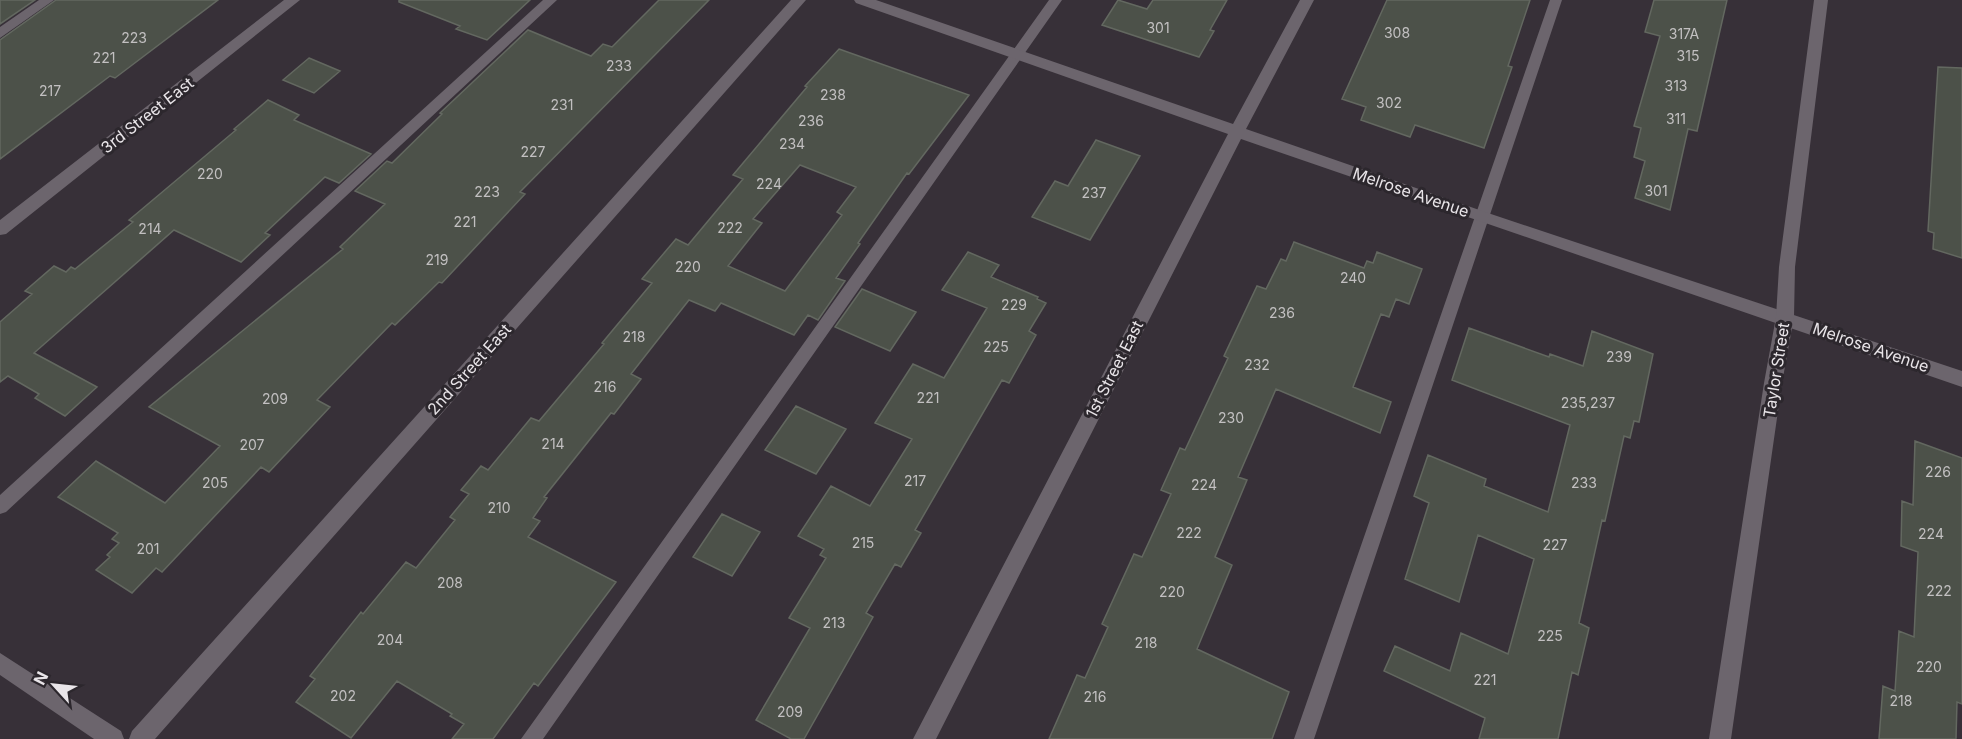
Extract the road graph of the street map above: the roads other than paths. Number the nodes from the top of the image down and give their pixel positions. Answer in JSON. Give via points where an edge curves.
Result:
{"nodes":[{"id":1,"x":48,"y":0,"type":"edge"},
{"id":2,"x":293,"y":0,"type":"edge"},
{"id":3,"x":551,"y":0,"type":"edge"},
{"id":4,"x":799,"y":0,"type":"edge"},
{"id":5,"x":861,"y":0,"type":"edge"},
{"id":6,"x":1056,"y":0,"type":"edge"},
{"id":7,"x":1307,"y":0,"type":"edge"},
{"id":8,"x":1556,"y":0,"type":"edge"},
{"id":9,"x":1821,"y":0,"type":"edge"},
{"id":10,"x":0,"y":33,"type":"edge"},
{"id":11,"x":1017,"y":55,"type":"junction"},
{"id":12,"x":1238,"y":131,"type":"junction"},
{"id":13,"x":1482,"y":217,"type":"junction"},
{"id":14,"x":0,"y":229,"type":"edge"},
{"id":15,"x":1785,"y":317,"type":"junction"},
{"id":16,"x":1962,"y":379,"type":"edge"},
{"id":17,"x":0,"y":506,"type":"edge"},
{"id":18,"x":0,"y":663,"type":"edge"},
{"id":19,"x":113,"y":739,"type":"edge"},
{"id":20,"x":140,"y":739,"type":"edge"},
{"id":21,"x":531,"y":739,"type":"edge"},
{"id":22,"x":924,"y":739,"type":"edge"},
{"id":23,"x":1304,"y":739,"type":"edge"},
{"id":24,"x":1719,"y":739,"type":"edge"}],
"edges":[{"from":1,"to":10,"type":"lane"},
{"from":2,"to":14,"type":"street","name":"3rd Street East"},
{"from":3,"to":17,"type":"lane"},
{"from":4,"to":20,"type":"street","name":"2nd Street East"},
{"from":5,"to":11,"type":"street","name":"Melrose Avenue"},
{"from":6,"to":11,"type":"lane"},
{"from":7,"to":12,"type":"street","name":"1st Street East"},
{"from":8,"to":13,"type":"lane"},
{"from":9,"to":15,"type":"street","name":"Taylor Street","via":[[1787,267]]},
{"from":11,"to":12,"type":"street","name":"Melrose Avenue"},
{"from":11,"to":21,"type":"lane"},
{"from":12,"to":13,"type":"street","name":"Melrose Avenue"},
{"from":12,"to":22,"type":"street","name":"1st Street East"},
{"from":13,"to":15,"type":"street","name":"Melrose Avenue"},
{"from":13,"to":23,"type":"lane"},
{"from":15,"to":16,"type":"street","name":"Melrose Avenue"},
{"from":15,"to":24,"type":"street","name":"Taylor Street"},
{"from":18,"to":19,"type":"street"}]}
